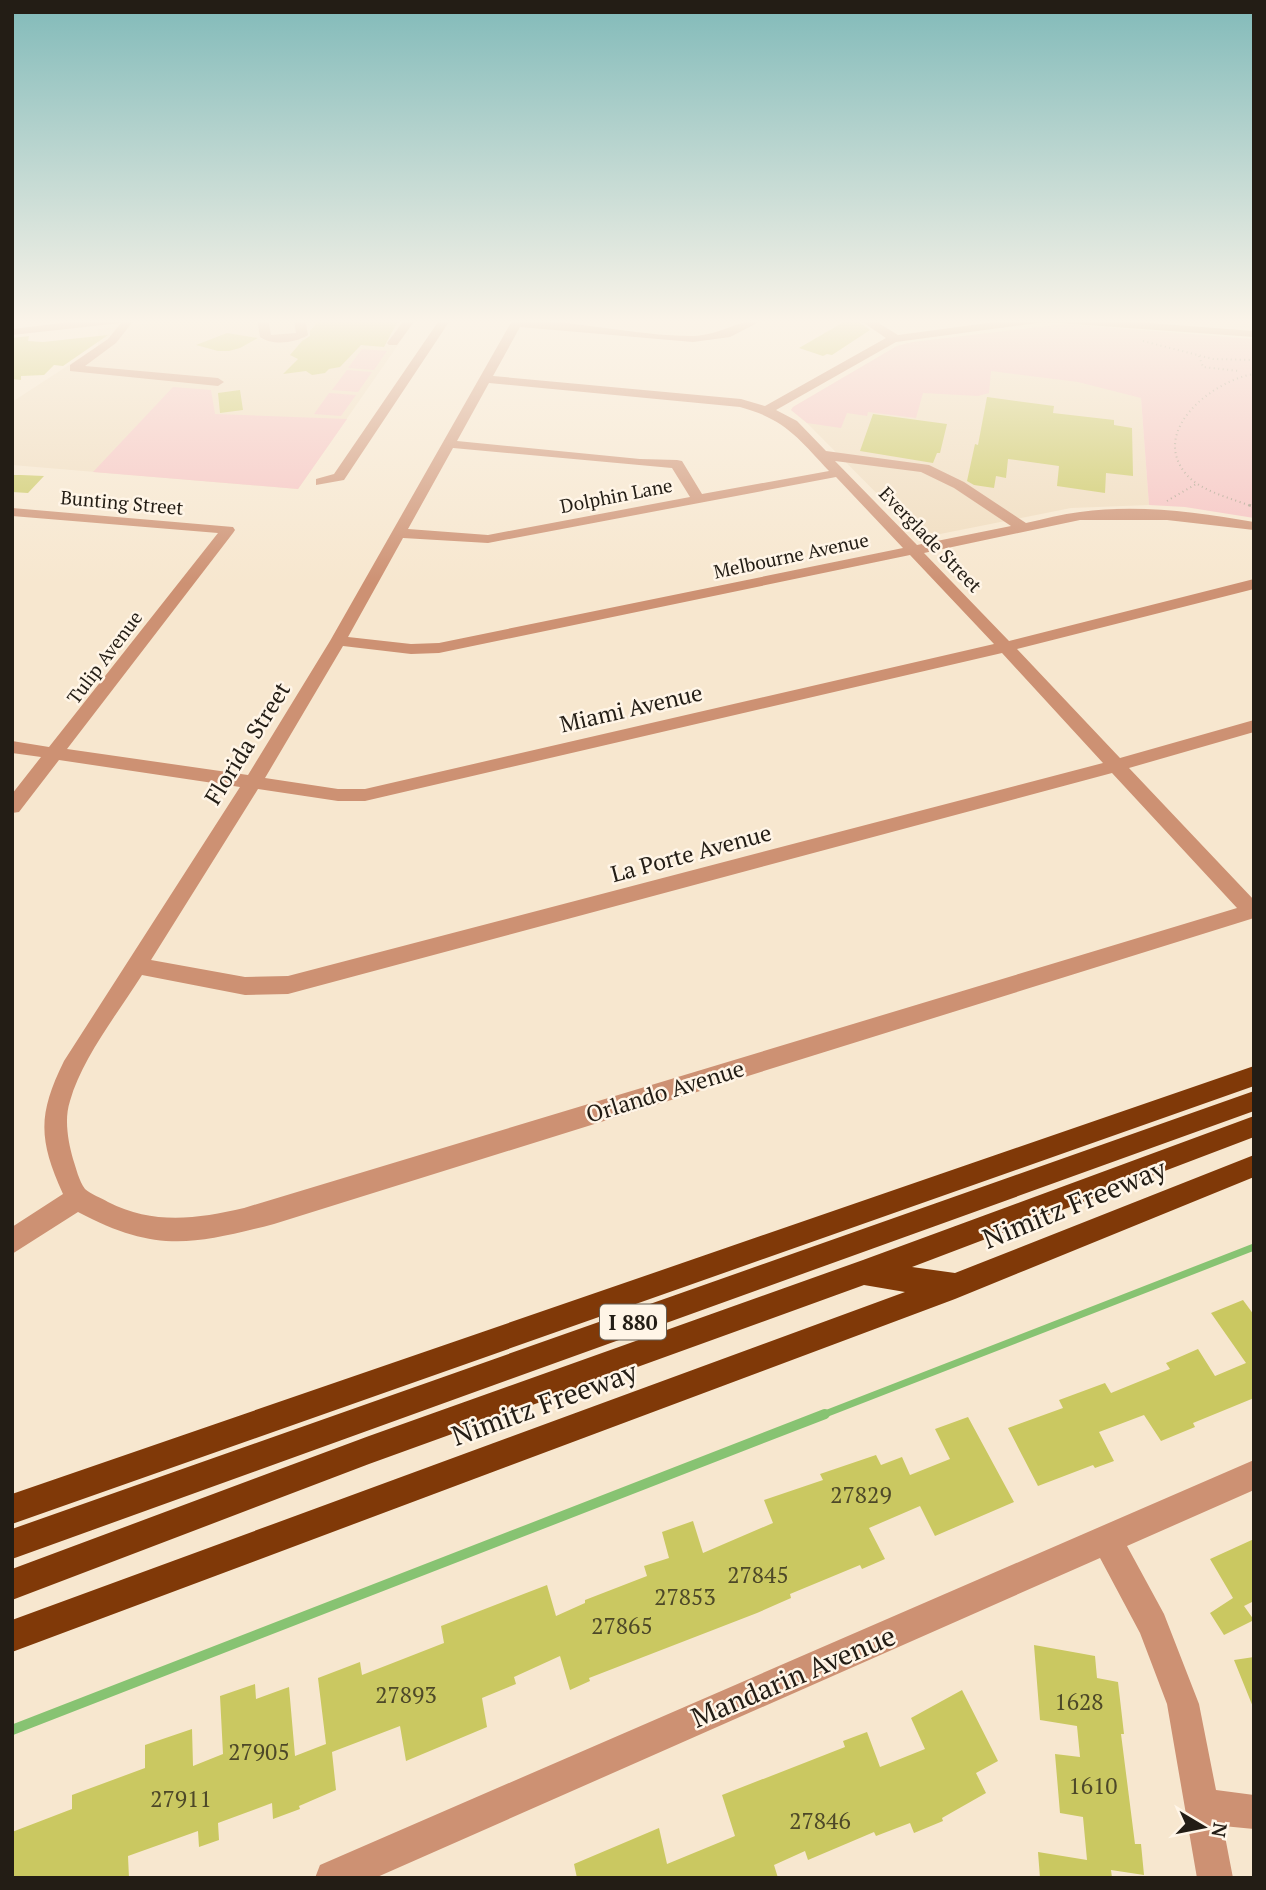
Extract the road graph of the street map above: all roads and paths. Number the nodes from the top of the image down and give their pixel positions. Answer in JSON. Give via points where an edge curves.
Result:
{"nodes":[{"id":1,"x":386,"y":407,"type":"edge"},
{"id":2,"x":471,"y":407,"type":"edge"},
{"id":3,"x":757,"y":407,"type":"edge"},
{"id":4,"x":772,"y":407,"type":"edge"},
{"id":5,"x":1192,"y":407,"type":"edge"},
{"id":6,"x":767,"y":410,"type":"junction"},
{"id":7,"x":450,"y":443,"type":"junction"},
{"id":8,"x":822,"y":455,"type":"junction"},
{"id":9,"x":838,"y":473,"type":"junction"},
{"id":10,"x":321,"y":482,"type":"dead end"},
{"id":11,"x":1198,"y":483,"type":"junction"},
{"id":12,"x":698,"y":498,"type":"junction"},
{"id":13,"x":1254,"y":507,"type":"edge"},
{"id":14,"x":12,"y":512,"type":"edge"},
{"id":15,"x":1167,"y":514,"type":"junction"},
{"id":16,"x":1254,"y":526,"type":"edge"},
{"id":17,"x":1023,"y":527,"type":"junction"},
{"id":18,"x":228,"y":530,"type":"joint"},
{"id":19,"x":399,"y":533,"type":"junction"},
{"id":20,"x":911,"y":549,"type":"junction"},
{"id":21,"x":1254,"y":584,"type":"edge"},
{"id":22,"x":338,"y":641,"type":"junction"},
{"id":23,"x":1006,"y":647,"type":"junction"},
{"id":24,"x":1254,"y":726,"type":"edge"},
{"id":25,"x":12,"y":747,"type":"edge"},
{"id":26,"x":56,"y":754,"type":"junction"},
{"id":27,"x":1116,"y":766,"type":"junction"},
{"id":28,"x":252,"y":783,"type":"junction"},
{"id":29,"x":12,"y":807,"type":"edge"},
{"id":30,"x":1252,"y":910,"type":"edge"},
{"id":31,"x":137,"y":966,"type":"junction"},
{"id":32,"x":1254,"y":1076,"type":"edge"},
{"id":33,"x":1254,"y":1101,"type":"edge"},
{"id":34,"x":1254,"y":1126,"type":"edge"},
{"id":35,"x":1254,"y":1166,"type":"edge"},
{"id":36,"x":77,"y":1198,"type":"junction"},
{"id":37,"x":12,"y":1242,"type":"edge"},
{"id":38,"x":863,"y":1273,"type":"junction"},
{"id":39,"x":955,"y":1286,"type":"junction"},
{"id":40,"x":1254,"y":1475,"type":"edge"},
{"id":41,"x":12,"y":1509,"type":"edge"},
{"id":42,"x":1107,"y":1541,"type":"junction"},
{"id":43,"x":12,"y":1544,"type":"edge"},
{"id":44,"x":12,"y":1585,"type":"edge"},
{"id":45,"x":12,"y":1636,"type":"edge"},
{"id":46,"x":1202,"y":1806,"type":"junction"},
{"id":47,"x":1254,"y":1812,"type":"edge"},
{"id":48,"x":333,"y":1878,"type":"edge"},
{"id":49,"x":1215,"y":1878,"type":"edge"}],
"edges":[{"from":1,"to":10,"type":"street","via":[[339,477]]},
{"from":2,"to":7,"type":"street","name":"Florida Street"},
{"from":3,"to":6,"type":"street","name":"Everglade Street"},
{"from":4,"to":6,"type":"street"},
{"from":5,"to":11,"type":"path","via":[[1179,424],[1175,448],[1178,464]]},
{"from":6,"to":8,"type":"street","name":"Everglade Street","via":[[792,424]]},
{"from":7,"to":12,"type":"street","via":[[677,464]]},
{"from":7,"to":19,"type":"street","name":"Florida Street"},
{"from":8,"to":9,"type":"street","name":"Everglade Street"},
{"from":8,"to":17,"type":"street","via":[[924,468]]},
{"from":9,"to":12,"type":"street","name":"Dolphin Lane"},
{"from":9,"to":20,"type":"street","name":"Everglade Street"},
{"from":11,"to":13,"type":"path"},
{"from":11,"to":15,"type":"path","via":[[1170,497],[1164,503]]},
{"from":12,"to":19,"type":"street","name":"Dolphin Lane","via":[[488,539]]},
{"from":14,"to":18,"type":"street","name":"Bunting Street"},
{"from":15,"to":16,"type":"street","name":"Melbourne Avenue"},
{"from":15,"to":17,"type":"street","name":"Melbourne Avenue","via":[[1080,516]]},
{"from":17,"to":20,"type":"street","name":"Melbourne Avenue"},
{"from":18,"to":26,"type":"street","name":"Tulip Avenue"},
{"from":19,"to":22,"type":"street","name":"Florida Street"},
{"from":20,"to":22,"type":"street","name":"Melbourne Avenue","via":[[439,648]]},
{"from":20,"to":23,"type":"street","name":"Everglade Street"},
{"from":21,"to":23,"type":"street","name":"Miami Avenue"},
{"from":22,"to":28,"type":"street","name":"Florida Street"},
{"from":23,"to":27,"type":"street","name":"Everglade Street"},
{"from":23,"to":28,"type":"street","name":"Miami Avenue","via":[[365,795]]},
{"from":24,"to":27,"type":"street","name":"La Porte Avenue"},
{"from":25,"to":26,"type":"street","name":"Miami Avenue"},
{"from":26,"to":28,"type":"street","name":"Miami Avenue"},
{"from":26,"to":29,"type":"street","name":"Tulip Avenue"},
{"from":27,"to":30,"type":"street","name":"Everglade Street"},
{"from":27,"to":31,"type":"street","name":"La Porte Avenue","via":[[288,985],[245,986]]},
{"from":28,"to":31,"type":"street","name":"Florida Street"},
{"from":30,"to":36,"type":"street","name":"Orlando Avenue","via":[[200,1231],[166,1233],[136,1226]]},
{"from":31,"to":36,"type":"street","name":"Florida Street","via":[[72,1068],[57,1105],[57,1146]]},
{"from":32,"to":41,"type":"highway","number":"I 880"},
{"from":33,"to":43,"type":"highway","number":"I 880"},
{"from":34,"to":38,"type":"highway","number":"I 880"},
{"from":35,"to":39,"type":"highway","name":"Nimitz Freeway"},
{"from":36,"to":37,"type":"street"},
{"from":38,"to":39,"type":"highway"},
{"from":38,"to":44,"type":"highway","number":"I 880","via":[[369,1450]]},
{"from":39,"to":45,"type":"highway","name":"Nimitz Freeway"},
{"from":40,"to":42,"type":"street","name":"Mandarin Avenue"},
{"from":42,"to":46,"type":"street","via":[[1153,1625],[1183,1704]]},
{"from":42,"to":48,"type":"street","name":"Mandarin Avenue"},
{"from":46,"to":47,"type":"street"},
{"from":46,"to":49,"type":"street"}]}
